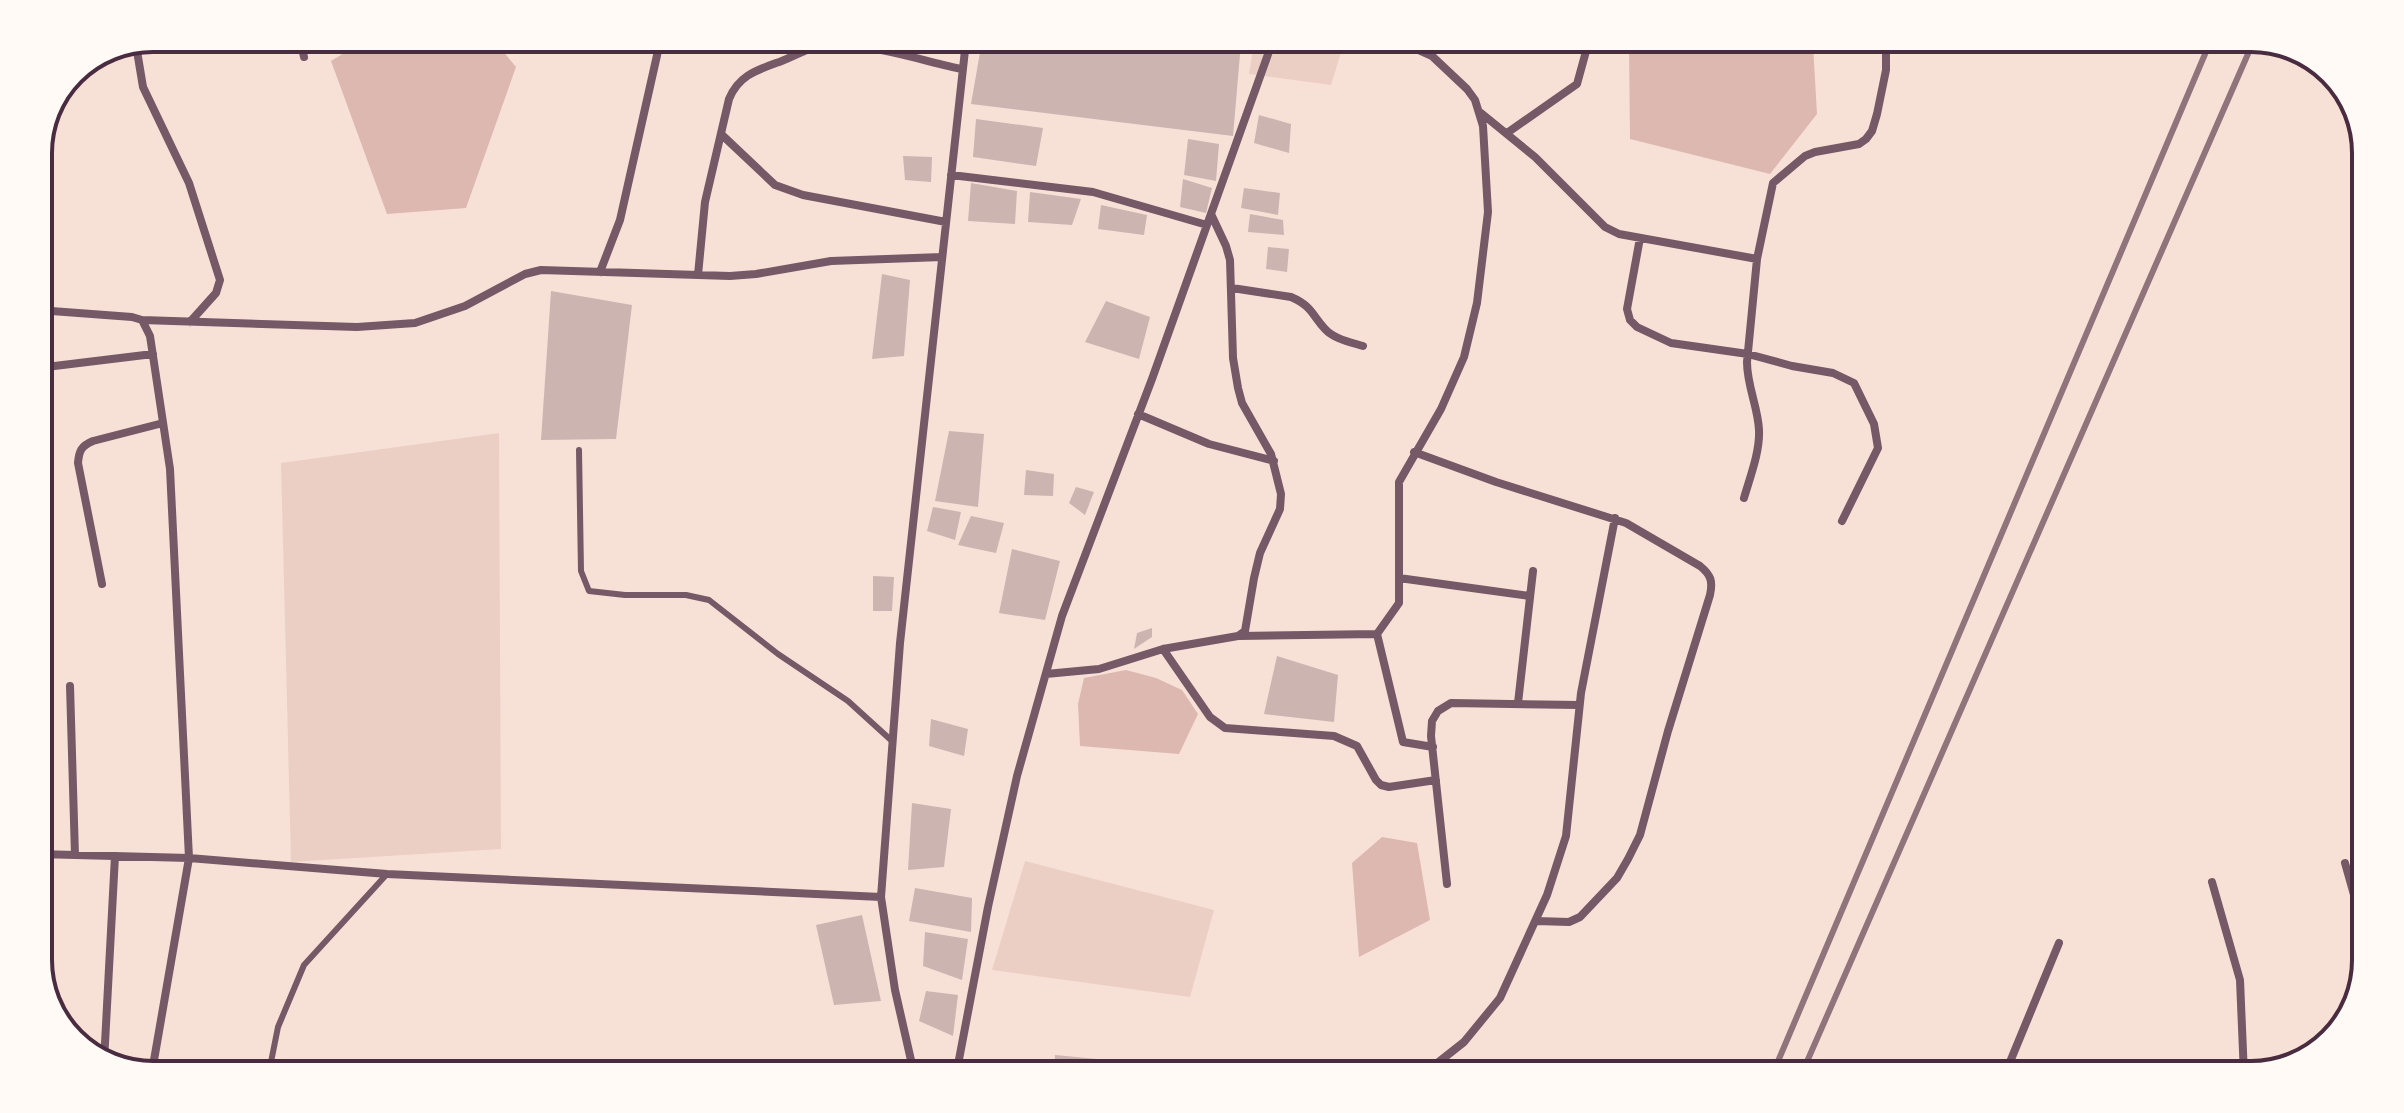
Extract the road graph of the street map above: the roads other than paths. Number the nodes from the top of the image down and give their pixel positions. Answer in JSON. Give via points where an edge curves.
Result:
{"nodes":[{"id":1,"x":303,"y":52,"type":"edge"},
{"id":2,"x":658,"y":52,"type":"edge"},
{"id":3,"x":802,"y":52,"type":"edge"},
{"id":4,"x":884,"y":52,"type":"edge"},
{"id":5,"x":964,"y":52,"type":"edge"},
{"id":6,"x":1269,"y":52,"type":"edge"},
{"id":7,"x":1425,"y":52,"type":"edge"},
{"id":8,"x":1586,"y":52,"type":"edge"},
{"id":9,"x":1886,"y":52,"type":"edge"},
{"id":10,"x":137,"y":54,"type":"edge"},
{"id":11,"x":304,"y":57,"type":"dead end"},
{"id":12,"x":962,"y":69,"type":"junction"},
{"id":13,"x":1481,"y":113,"type":"junction"},
{"id":14,"x":1507,"y":133,"type":"junction"},
{"id":15,"x":721,"y":134,"type":"junction"},
{"id":16,"x":951,"y":175,"type":"junction"},
{"id":17,"x":1211,"y":214,"type":"junction"},
{"id":18,"x":946,"y":222,"type":"junction"},
{"id":19,"x":1207,"y":225,"type":"junction"},
{"id":20,"x":1640,"y":238,"type":"junction"},
{"id":21,"x":942,"y":257,"type":"junction"},
{"id":22,"x":1757,"y":259,"type":"junction"},
{"id":23,"x":600,"y":272,"type":"junction"},
{"id":24,"x":698,"y":275,"type":"junction"},
{"id":25,"x":1232,"y":288,"type":"junction"},
{"id":26,"x":52,"y":311,"type":"edge"},
{"id":27,"x":142,"y":320,"type":"junction"},
{"id":28,"x":190,"y":322,"type":"junction"},
{"id":29,"x":1363,"y":346,"type":"dead end"},
{"id":30,"x":153,"y":354,"type":"junction"},
{"id":31,"x":1748,"y":354,"type":"junction"},
{"id":32,"x":52,"y":366,"type":"edge"},
{"id":33,"x":1138,"y":414,"type":"junction"},
{"id":34,"x":163,"y":423,"type":"junction"},
{"id":35,"x":579,"y":450,"type":"dead end"},
{"id":36,"x":1414,"y":452,"type":"junction"},
{"id":37,"x":1274,"y":461,"type":"junction"},
{"id":38,"x":1744,"y":498,"type":"dead end"},
{"id":39,"x":1615,"y":518,"type":"junction"},
{"id":40,"x":1842,"y":521,"type":"dead end"},
{"id":41,"x":1533,"y":571,"type":"dead end"},
{"id":42,"x":1399,"y":578,"type":"junction"},
{"id":43,"x":102,"y":584,"type":"dead end"},
{"id":44,"x":1530,"y":596,"type":"junction"},
{"id":45,"x":1377,"y":634,"type":"junction"},
{"id":46,"x":1238,"y":636,"type":"junction"},
{"id":47,"x":1163,"y":649,"type":"junction"},
{"id":48,"x":1046,"y":674,"type":"junction"},
{"id":49,"x":70,"y":686,"type":"dead end"},
{"id":50,"x":1518,"y":703,"type":"junction"},
{"id":51,"x":1579,"y":705,"type":"junction"},
{"id":52,"x":892,"y":741,"type":"junction"},
{"id":53,"x":1433,"y":747,"type":"junction"},
{"id":54,"x":1436,"y":780,"type":"junction"},
{"id":55,"x":52,"y":854,"type":"edge"},
{"id":56,"x":75,"y":855,"type":"junction"},
{"id":57,"x":115,"y":856,"type":"junction"},
{"id":58,"x":189,"y":858,"type":"junction"},
{"id":59,"x":2345,"y":863,"type":"dead end"},
{"id":60,"x":387,"y":874,"type":"junction"},
{"id":61,"x":2212,"y":882,"type":"dead end"},
{"id":62,"x":1447,"y":884,"type":"dead end"},
{"id":63,"x":2352,"y":888,"type":"edge"},
{"id":64,"x":881,"y":897,"type":"junction"},
{"id":65,"x":1536,"y":921,"type":"junction"},
{"id":66,"x":2059,"y":943,"type":"dead end"},
{"id":67,"x":105,"y":1048,"type":"edge"},
{"id":68,"x":154,"y":1061,"type":"edge"},
{"id":69,"x":271,"y":1061,"type":"edge"},
{"id":70,"x":911,"y":1061,"type":"edge"},
{"id":71,"x":959,"y":1061,"type":"edge"},
{"id":72,"x":1440,"y":1061,"type":"edge"},
{"id":73,"x":2010,"y":1061,"type":"edge"},
{"id":74,"x":2243,"y":1061,"type":"edge"}],
"edges":[{"from":1,"to":11,"type":"street"},
{"from":2,"to":23,"type":"street","via":[[620,220]]},
{"from":3,"to":15,"type":"street","via":[[734,87]]},
{"from":4,"to":12,"type":"street"},
{"from":5,"to":12,"type":"street"},
{"from":6,"to":17,"type":"street"},
{"from":7,"to":13,"type":"street","via":[[1467,89]]},
{"from":8,"to":14,"type":"street","via":[[1577,84]]},
{"from":9,"to":22,"type":"street","via":[[1872,131],[1859,144],[1805,156],[1780,175],[1769,193]]},
{"from":10,"to":28,"type":"street","via":[[143,87],[189,183],[218,271],[220,286]]},
{"from":12,"to":16,"type":"street"},
{"from":13,"to":14,"type":"street"},
{"from":13,"to":36,"type":"street","via":[[1488,212],[1477,303],[1464,357]]},
{"from":14,"to":20,"type":"street","via":[[1594,218],[1619,234]]},
{"from":15,"to":18,"type":"street","via":[[775,185]]},
{"from":15,"to":24,"type":"street","via":[[705,202]]},
{"from":16,"to":18,"type":"street"},
{"from":16,"to":19,"type":"street","via":[[1093,192]]},
{"from":17,"to":19,"type":"street"},
{"from":17,"to":25,"type":"street","via":[[1230,260]]},
{"from":18,"to":21,"type":"street"},
{"from":19,"to":33,"type":"street"},
{"from":20,"to":22,"type":"street"},
{"from":20,"to":31,"type":"street","via":[[1627,309],[1630,320],[1671,343]]},
{"from":21,"to":24,"type":"street","via":[[831,261],[756,274]]},
{"from":21,"to":52,"type":"street"},
{"from":22,"to":31,"type":"street"},
{"from":23,"to":24,"type":"street"},
{"from":23,"to":28,"type":"street","via":[[525,274],[465,306],[415,323],[357,327]]},
{"from":25,"to":29,"type":"street","via":[[1291,297],[1315,313],[1327,331]]},
{"from":25,"to":37,"type":"street","via":[[1238,388]]},
{"from":26,"to":27,"type":"street"},
{"from":27,"to":28,"type":"street"},
{"from":27,"to":30,"type":"street"},
{"from":30,"to":32,"type":"street"},
{"from":30,"to":34,"type":"street"},
{"from":31,"to":38,"type":"street","via":[[1759,443]]},
{"from":31,"to":40,"type":"street","via":[[1833,373],[1859,391],[1878,448]]},
{"from":33,"to":37,"type":"street","via":[[1209,444]]},
{"from":33,"to":48,"type":"street","via":[[1062,616]]},
{"from":34,"to":43,"type":"street","via":[[93,441],[79,452]]},
{"from":34,"to":58,"type":"street","via":[[170,469]]},
{"from":35,"to":52,"type":"lane","via":[[581,571],[589,591],[709,600],[848,701]]},
{"from":36,"to":39,"type":"street"},
{"from":36,"to":42,"type":"street","via":[[1397,495]]},
{"from":37,"to":46,"type":"street","via":[[1280,509],[1260,553],[1247,625]]},
{"from":39,"to":51,"type":"street"},
{"from":39,"to":65,"type":"street","via":[[1708,572],[1712,586],[1640,835],[1628,859],[1580,917]]},
{"from":41,"to":44,"type":"street"},
{"from":42,"to":44,"type":"street"},
{"from":42,"to":45,"type":"street","via":[[1399,603]]},
{"from":44,"to":50,"type":"street"},
{"from":45,"to":46,"type":"street"},
{"from":45,"to":53,"type":"street","via":[[1403,742]]},
{"from":46,"to":47,"type":"street"},
{"from":47,"to":48,"type":"street","via":[[1099,669]]},
{"from":47,"to":54,"type":"street","via":[[1210,717],[1225,728],[1334,736],[1357,746],[1381,785]]},
{"from":48,"to":71,"type":"street","via":[[1017,776]]},
{"from":49,"to":56,"type":"street"},
{"from":50,"to":51,"type":"street"},
{"from":50,"to":53,"type":"street","via":[[1451,703],[1432,721]]},
{"from":51,"to":65,"type":"street","via":[[1566,836]]},
{"from":52,"to":64,"type":"street"},
{"from":53,"to":54,"type":"street"},
{"from":54,"to":62,"type":"street"},
{"from":55,"to":56,"type":"street"},
{"from":56,"to":57,"type":"street"},
{"from":57,"to":58,"type":"street"},
{"from":57,"to":67,"type":"street"},
{"from":58,"to":60,"type":"street"},
{"from":58,"to":68,"type":"street"},
{"from":59,"to":63,"type":"street"},
{"from":60,"to":64,"type":"street"},
{"from":60,"to":69,"type":"lane","via":[[304,965],[278,1027]]},
{"from":61,"to":74,"type":"street","via":[[2240,980]]},
{"from":64,"to":70,"type":"street"},
{"from":65,"to":72,"type":"street","via":[[1500,998],[1464,1042]]},
{"from":66,"to":73,"type":"street"}]}
